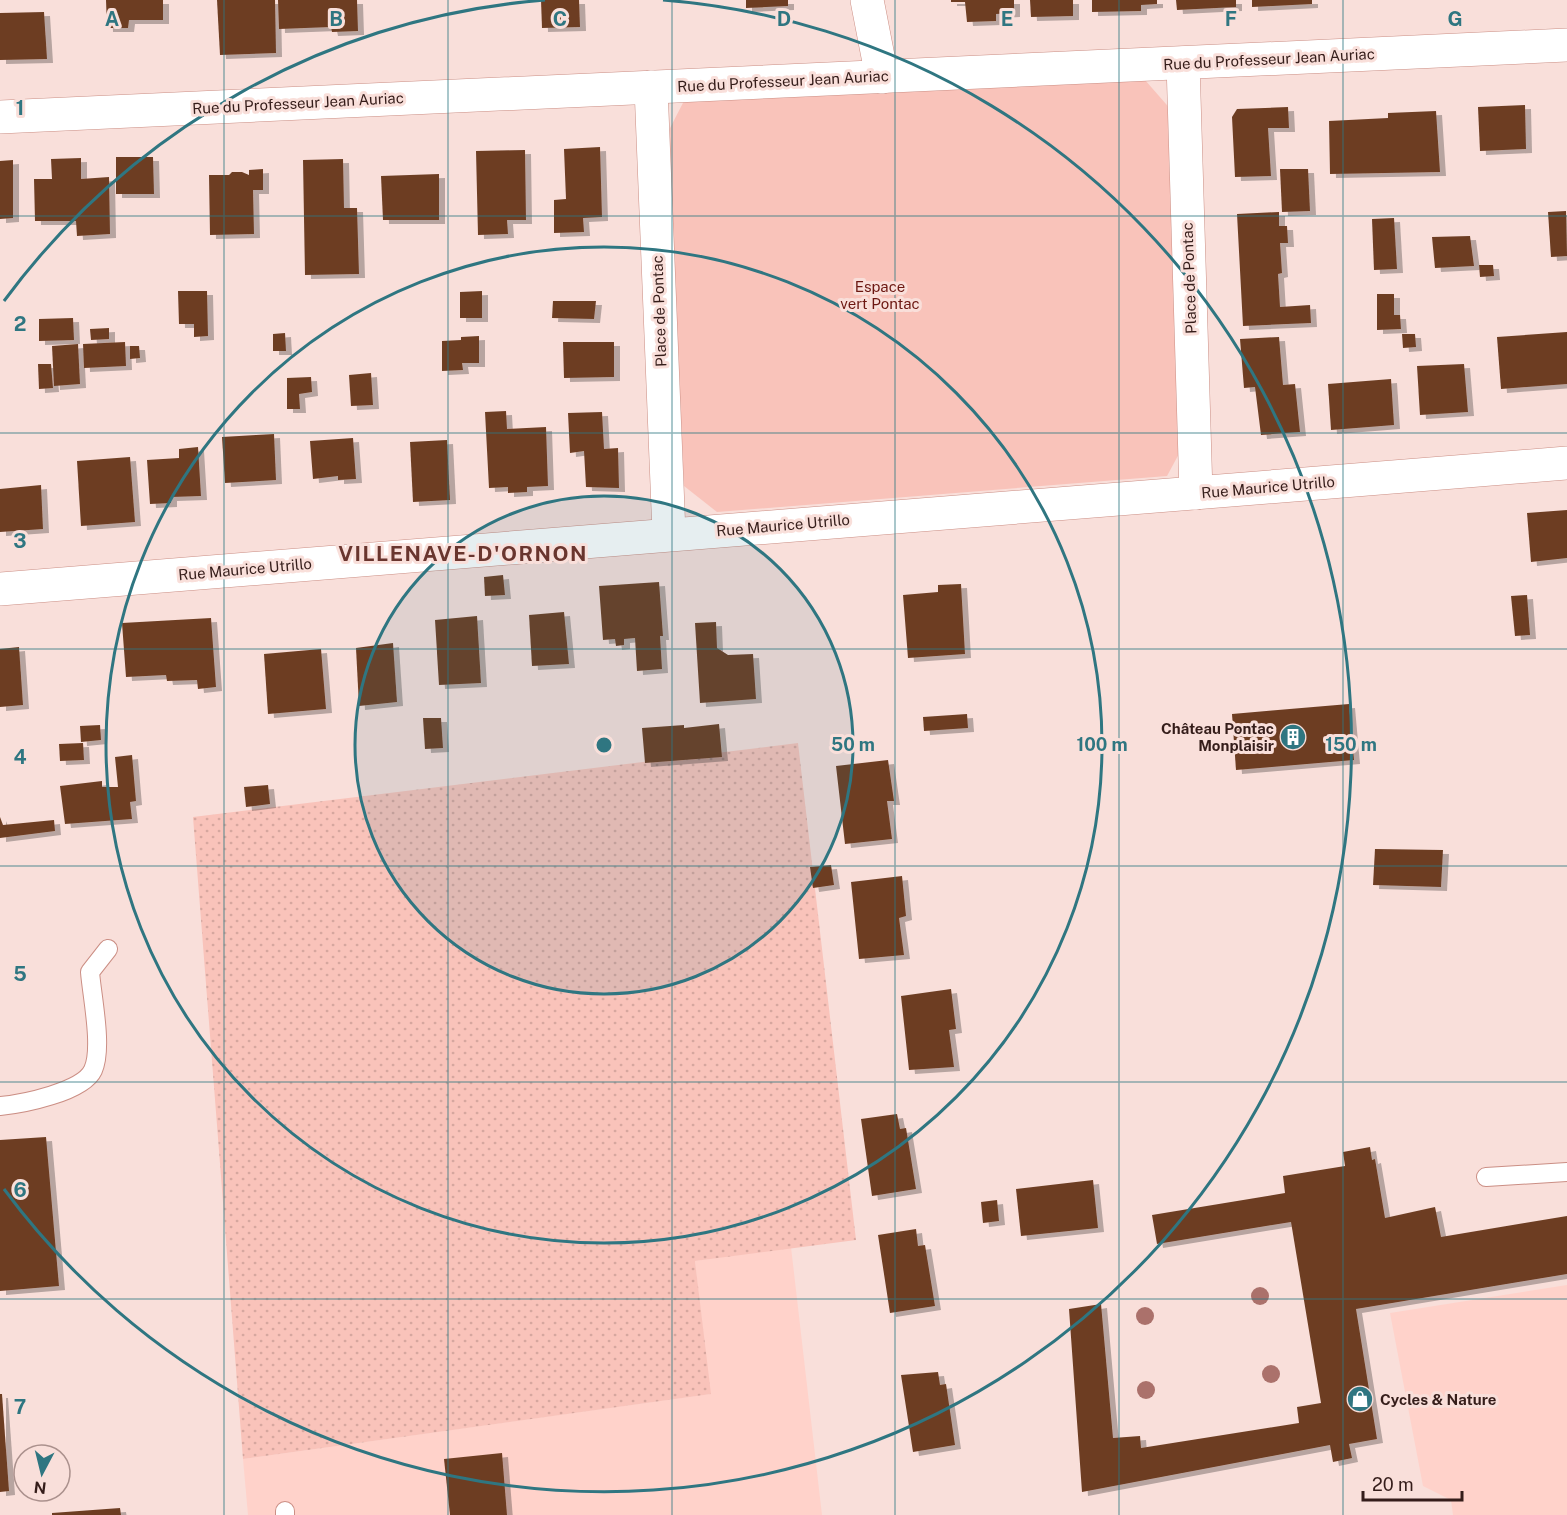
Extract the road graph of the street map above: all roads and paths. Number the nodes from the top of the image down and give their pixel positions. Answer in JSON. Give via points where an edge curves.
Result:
{"nodes":[{"id":1,"x":867,"y":0,"type":"edge"},
{"id":2,"x":1567,"y":45,"type":"edge"},
{"id":3,"x":1183,"y":63,"type":"junction"},
{"id":4,"x":882,"y":76,"type":"junction"},
{"id":5,"x":651,"y":87,"type":"junction"},
{"id":6,"x":0,"y":117,"type":"edge"},
{"id":7,"x":1567,"y":463,"type":"edge"},
{"id":8,"x":1196,"y":493,"type":"junction"},
{"id":9,"x":669,"y":534,"type":"junction"},
{"id":10,"x":0,"y":589,"type":"edge"},
{"id":11,"x":108,"y":949,"type":"dead end"},
{"id":12,"x":0,"y":1106,"type":"edge"},
{"id":13,"x":1567,"y":1172,"type":"edge"},
{"id":14,"x":1486,"y":1177,"type":"dead end"}],
"edges":[{"from":1,"to":4,"type":"street"},
{"from":2,"to":3,"type":"street","name":"Rue du Professeur Jean Auriac"},
{"from":3,"to":4,"type":"street","name":"Rue du Professeur Jean Auriac"},
{"from":3,"to":8,"type":"street","name":"Place de Pontac"},
{"from":4,"to":5,"type":"street","name":"Rue du Professeur Jean Auriac"},
{"from":5,"to":6,"type":"street","name":"Rue du Professeur Jean Auriac"},
{"from":5,"to":9,"type":"street","name":"Place de Pontac"},
{"from":7,"to":8,"type":"street","name":"Rue Maurice Utrillo"},
{"from":8,"to":9,"type":"street","name":"Rue Maurice Utrillo"},
{"from":9,"to":10,"type":"street","name":"Rue Maurice Utrillo"},
{"from":11,"to":12,"type":"lane","via":[[90,972],[97,1048],[93,1071],[51,1096]]},
{"from":13,"to":14,"type":"lane"}]}
